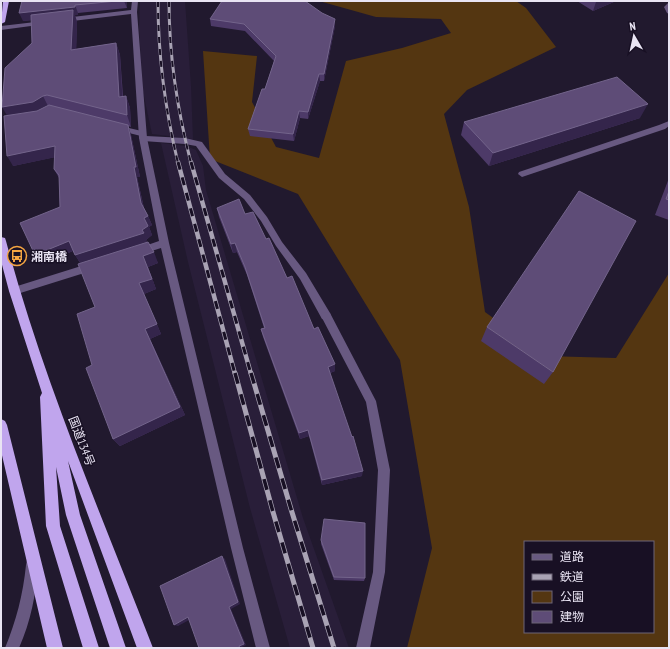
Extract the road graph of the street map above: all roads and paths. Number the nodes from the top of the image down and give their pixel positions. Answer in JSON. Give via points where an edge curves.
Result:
{"nodes":[{"id":1,"x":6,"y":1,"type":"edge"},
{"id":2,"x":135,"y":1,"type":"edge"},
{"id":3,"x":669,"y":4,"type":"edge"},
{"id":4,"x":134,"y":12,"type":"junction"},
{"id":5,"x":669,"y":12,"type":"edge"},
{"id":6,"x":1,"y":22,"type":"edge"},
{"id":7,"x":1,"y":28,"type":"edge"},
{"id":8,"x":669,"y":123,"type":"edge"},
{"id":9,"x":106,"y":124,"type":"edge"},
{"id":10,"x":143,"y":136,"type":"junction"},
{"id":11,"x":522,"y":174,"type":"dead end"},
{"id":12,"x":1,"y":241,"type":"edge"},
{"id":13,"x":164,"y":243,"type":"junction"},
{"id":14,"x":127,"y":255,"type":"edge"},
{"id":15,"x":104,"y":262,"type":"edge"},
{"id":16,"x":14,"y":291,"type":"junction"},
{"id":17,"x":46,"y":387,"type":"junction"},
{"id":18,"x":1,"y":425,"type":"edge"},
{"id":19,"x":32,"y":560,"type":"junction"},
{"id":20,"x":12,"y":648,"type":"edge"},
{"id":21,"x":55,"y":648,"type":"edge"},
{"id":22,"x":91,"y":648,"type":"edge"},
{"id":23,"x":118,"y":648,"type":"edge"},
{"id":24,"x":145,"y":648,"type":"edge"},
{"id":25,"x":263,"y":648,"type":"edge"},
{"id":26,"x":363,"y":648,"type":"edge"}],
"edges":[{"from":1,"to":6,"type":"highway"},
{"from":2,"to":4,"type":"street"},
{"from":3,"to":5,"type":"street"},
{"from":4,"to":7,"type":"street"},
{"from":4,"to":10,"type":"street"},
{"from":8,"to":11,"type":"street","via":[[662,128]]},
{"from":9,"to":10,"type":"street"},
{"from":10,"to":13,"type":"street"},
{"from":10,"to":26,"type":"street","via":[[199,144],[222,176],[247,197],[303,276],[372,401],[384,470],[379,572]]},
{"from":12,"to":16,"type":"highway","name":"国道134号"},
{"from":13,"to":14,"type":"street"},
{"from":13,"to":25,"type":"street"},
{"from":15,"to":16,"type":"street"},
{"from":16,"to":17,"type":"highway","name":"国道134号"},
{"from":17,"to":22,"type":"highway","via":[[53,526]]},
{"from":17,"to":23,"type":"highway","via":[[73,515]]},
{"from":17,"to":24,"type":"highway","name":"国道134号"},
{"from":18,"to":19,"type":"highway"},
{"from":19,"to":20,"type":"street","via":[[29,596],[19,635]]},
{"from":19,"to":21,"type":"highway"}]}
